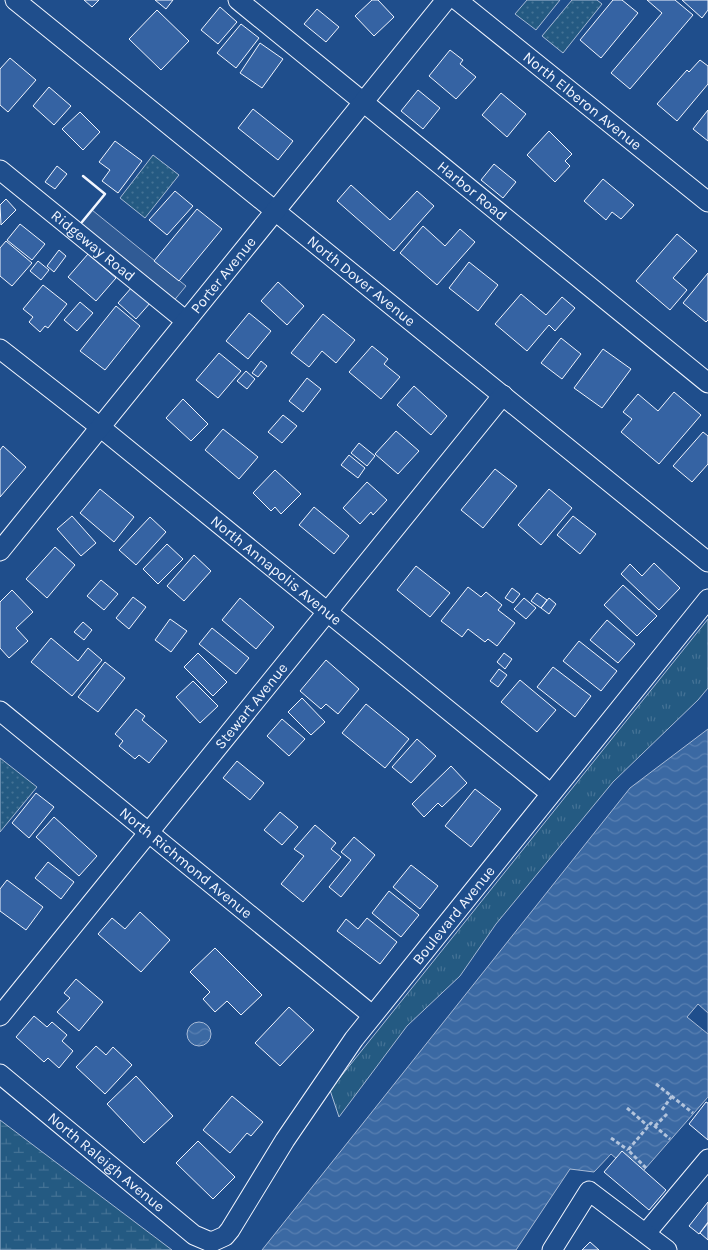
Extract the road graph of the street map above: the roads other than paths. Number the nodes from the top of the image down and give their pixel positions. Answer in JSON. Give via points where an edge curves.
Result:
{"nodes":[{"id":1,"x":15,"y":0,"type":"edge"},
{"id":2,"x":238,"y":0,"type":"edge"},
{"id":3,"x":446,"y":0,"type":"edge"},
{"id":4,"x":457,"y":0,"type":"edge"},
{"id":5,"x":363,"y":103,"type":"junction"},
{"id":6,"x":0,"y":170,"type":"edge"},
{"id":7,"x":708,"y":202,"type":"edge"},
{"id":8,"x":275,"y":212,"type":"junction"},
{"id":9,"x":186,"y":321,"type":"junction"},
{"id":10,"x":0,"y":349,"type":"edge"},
{"id":11,"x":708,"y":383,"type":"edge"},
{"id":12,"x":503,"y":395,"type":"junction"},
{"id":13,"x":100,"y":427,"type":"junction"},
{"id":14,"x":4,"y":538,"type":"edge"},
{"id":15,"x":708,"y":562,"type":"edge"},
{"id":16,"x":708,"y":598,"type":"edge"},
{"id":17,"x":327,"y":612,"type":"junction"},
{"id":18,"x":0,"y":711,"type":"edge"},
{"id":19,"x":550,"y":793,"type":"junction"},
{"id":20,"x":148,"y":832,"type":"junction"},
{"id":21,"x":372,"y":1015,"type":"junction"},
{"id":22,"x":0,"y":1016,"type":"edge"},
{"id":23,"x":0,"y":1074,"type":"edge"},
{"id":24,"x":708,"y":1158,"type":"edge"},
{"id":25,"x":646,"y":1233,"type":"junction"},
{"id":26,"x":214,"y":1241,"type":"joint"},
{"id":27,"x":552,"y":1250,"type":"edge"},
{"id":28,"x":667,"y":1250,"type":"edge"}],
"edges":[{"from":1,"to":8,"type":"street","name":"North Dover Avenue"},
{"from":2,"to":5,"type":"street","name":"Harbor Road"},
{"from":3,"to":5,"type":"street","name":"Porter Avenue"},
{"from":4,"to":7,"type":"street","name":"North Elberon Avenue"},
{"from":5,"to":8,"type":"street","name":"Porter Avenue"},
{"from":5,"to":11,"type":"street","name":"Harbor Road"},
{"from":6,"to":9,"type":"street","name":"Ridgeway Road"},
{"from":8,"to":9,"type":"street","name":"Porter Avenue"},
{"from":8,"to":12,"type":"street","name":"North Dover Avenue"},
{"from":9,"to":13,"type":"street","name":"Porter Avenue"},
{"from":10,"to":13,"type":"street","name":"North Annapolis Avenue"},
{"from":12,"to":15,"type":"street","name":"North Dover Avenue"},
{"from":12,"to":17,"type":"street","name":"Stewart Avenue"},
{"from":13,"to":14,"type":"street","name":"Porter Avenue"},
{"from":13,"to":17,"type":"street","name":"North Annapolis Avenue"},
{"from":16,"to":19,"type":"street","name":"Boulevard Avenue"},
{"from":17,"to":19,"type":"street","name":"North Annapolis Avenue"},
{"from":17,"to":20,"type":"street","name":"Stewart Avenue"},
{"from":18,"to":20,"type":"street","name":"North Richmond Avenue"},
{"from":19,"to":21,"type":"street","name":"Boulevard Avenue"},
{"from":20,"to":21,"type":"street","name":"North Richmond Avenue"},
{"from":20,"to":22,"type":"street","name":"Stewart Avenue"},
{"from":21,"to":26,"type":"street","name":"Boulevard Avenue","via":[[290,1132],[235,1223],[225,1236]]},
{"from":23,"to":26,"type":"street","name":"North Raleigh Avenue","via":[[194,1235]]},
{"from":24,"to":25,"type":"street"},
{"from":25,"to":27,"type":"street","via":[[589,1191]]},
{"from":25,"to":28,"type":"street"}]}
